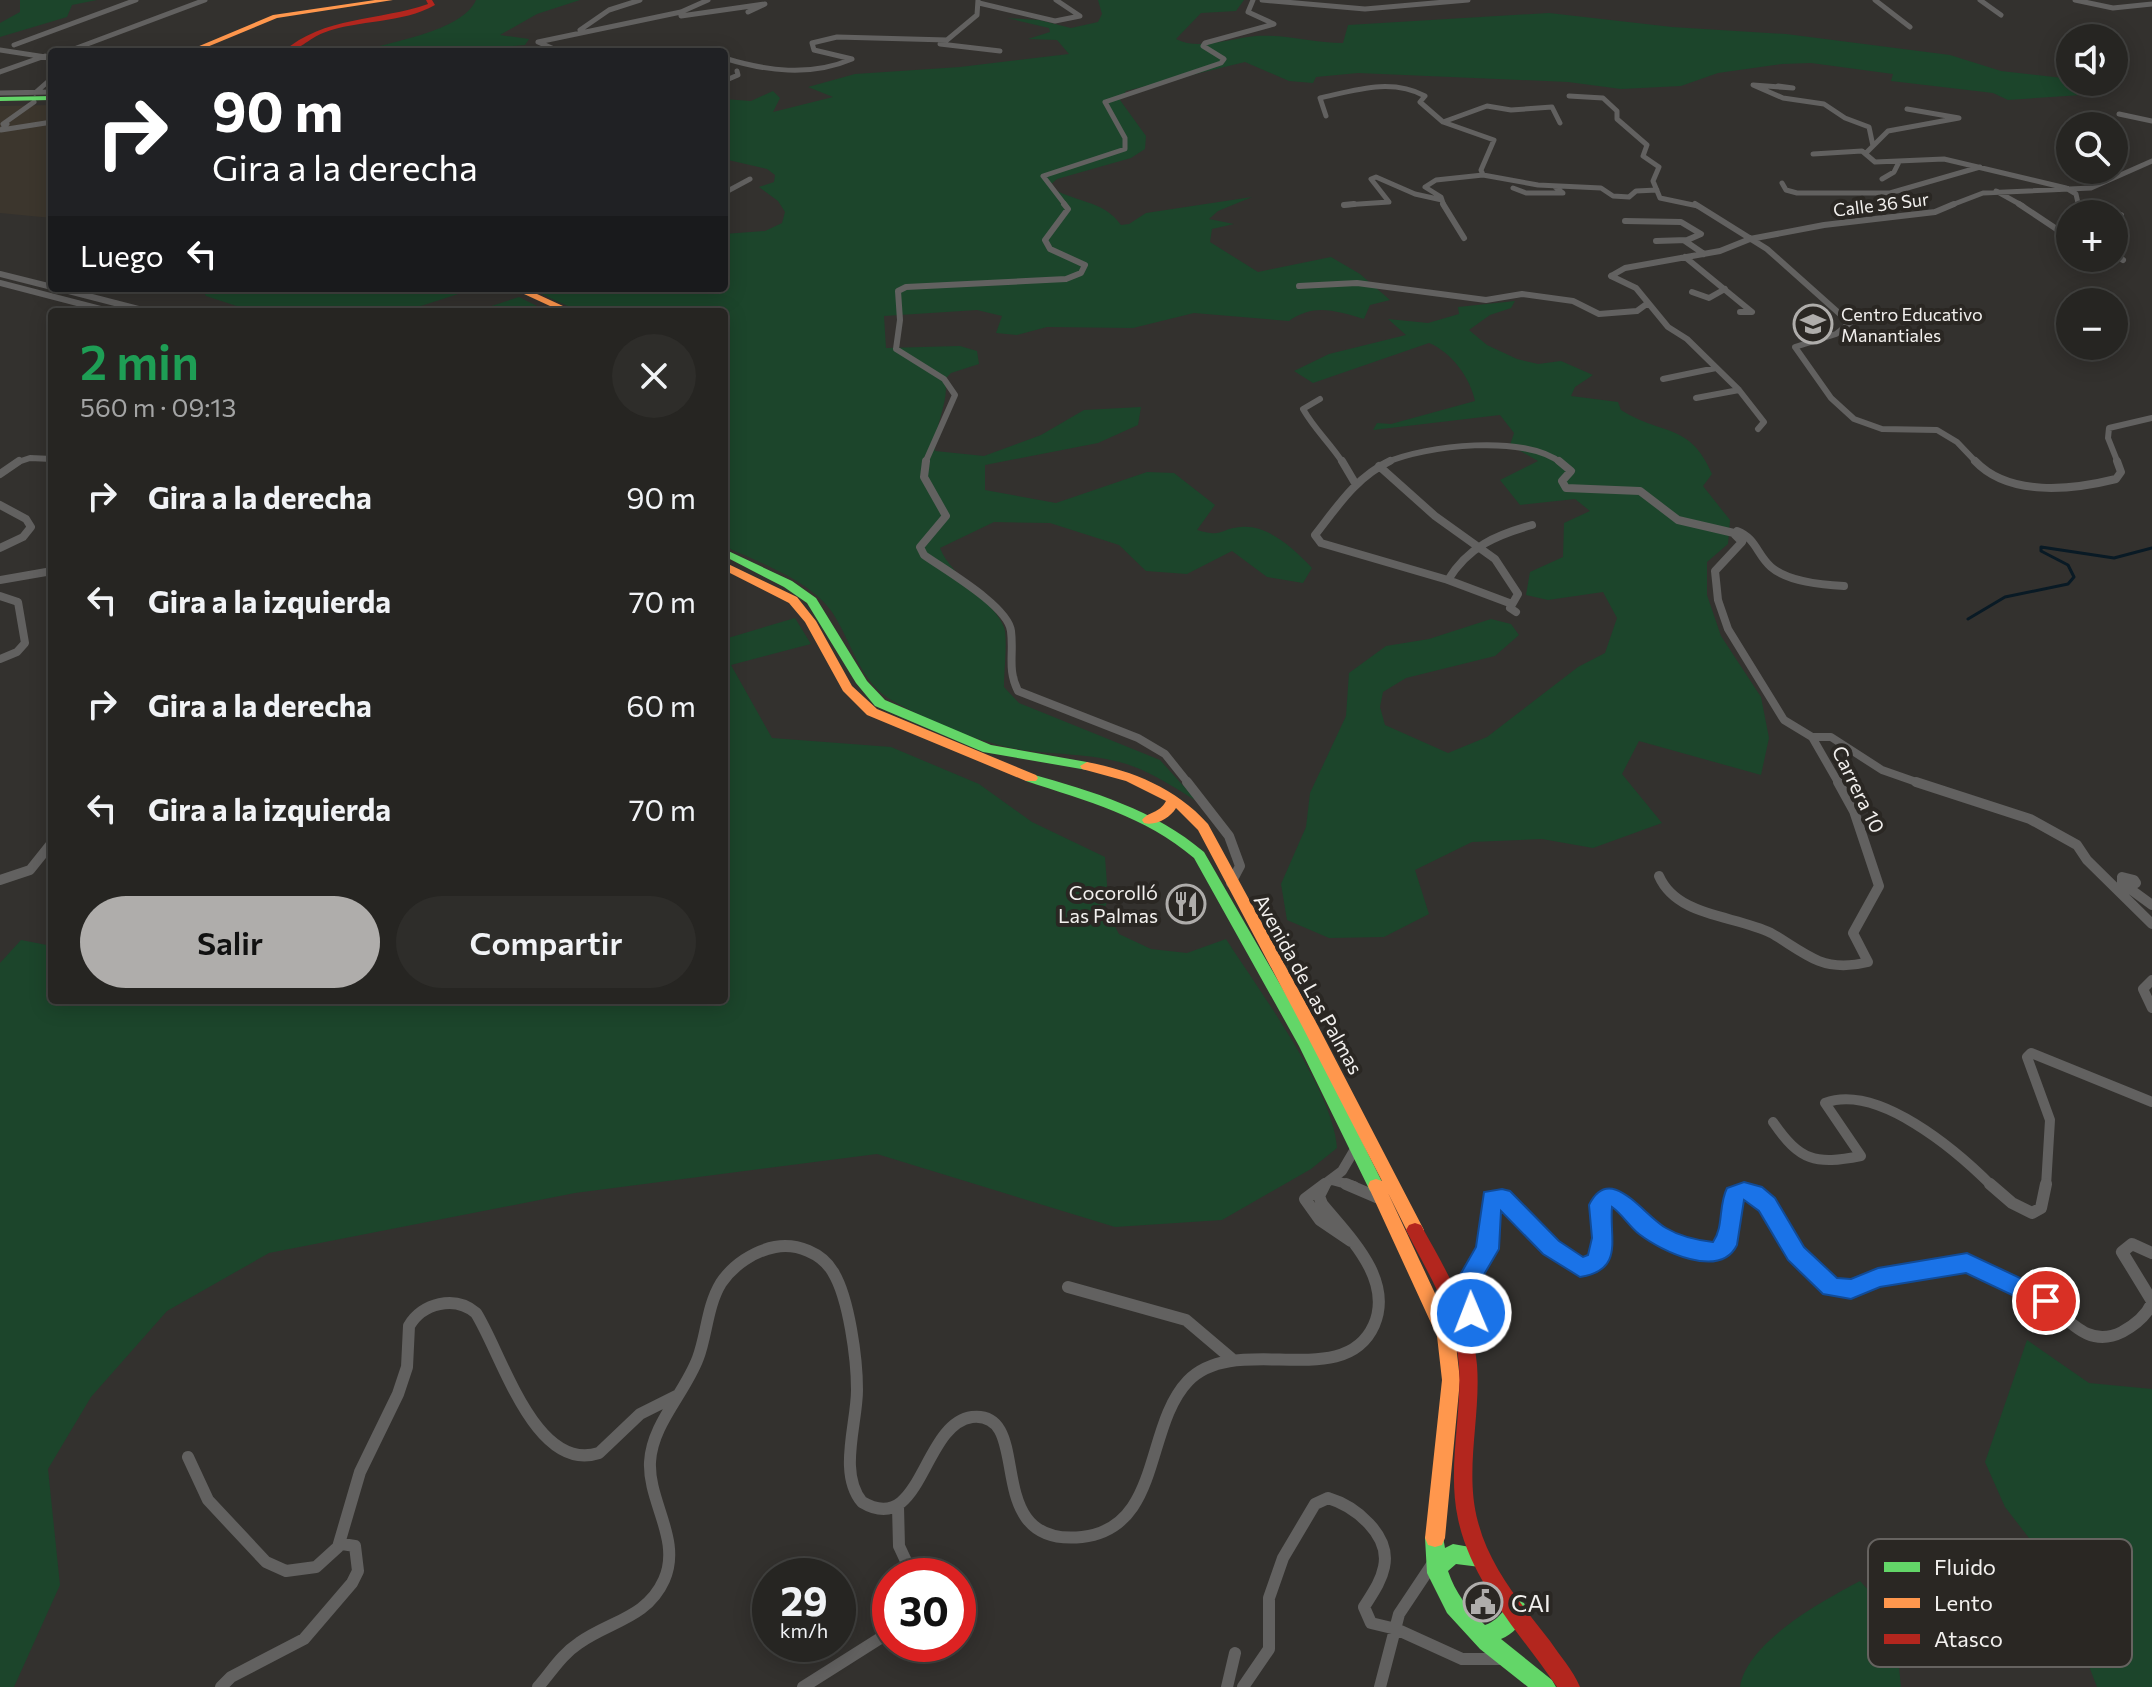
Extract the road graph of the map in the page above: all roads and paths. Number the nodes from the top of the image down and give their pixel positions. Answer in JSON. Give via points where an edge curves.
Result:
{"nodes":[{"id":1,"x":136,"y":0,"type":"edge"},
{"id":2,"x":205,"y":0,"type":"edge"},
{"id":3,"x":390,"y":0,"type":"edge"},
{"id":4,"x":429,"y":0,"type":"edge"},
{"id":5,"x":437,"y":0,"type":"edge"},
{"id":6,"x":640,"y":0,"type":"edge"},
{"id":7,"x":708,"y":0,"type":"edge"},
{"id":8,"x":1056,"y":0,"type":"edge"},
{"id":9,"x":1253,"y":0,"type":"edge"},
{"id":10,"x":1262,"y":0,"type":"edge"},
{"id":11,"x":1436,"y":0,"type":"edge"},
{"id":12,"x":1468,"y":0,"type":"edge"},
{"id":13,"x":1875,"y":0,"type":"edge"},
{"id":14,"x":1980,"y":0,"type":"edge"},
{"id":15,"x":2075,"y":0,"type":"edge"},
{"id":16,"x":363,"y":1,"type":"edge"},
{"id":17,"x":978,"y":1,"type":"edge"},
{"id":18,"x":2152,"y":4,"type":"edge"},
{"id":19,"x":1381,"y":10,"type":"junction"},
{"id":20,"x":748,"y":12,"type":"dead end"},
{"id":21,"x":2001,"y":15,"type":"dead end"},
{"id":22,"x":642,"y":20,"type":"junction"},
{"id":23,"x":1910,"y":27,"type":"dead end"},
{"id":24,"x":538,"y":42,"type":"junction"},
{"id":25,"x":921,"y":42,"type":"junction"},
{"id":26,"x":77,"y":48,"type":"edge"},
{"id":27,"x":188,"y":48,"type":"edge"},
{"id":28,"x":199,"y":48,"type":"edge"},
{"id":29,"x":291,"y":48,"type":"edge"},
{"id":30,"x":300,"y":48,"type":"edge"},
{"id":31,"x":552,"y":48,"type":"edge"},
{"id":32,"x":0,"y":50,"type":"edge"},
{"id":33,"x":1000,"y":51,"type":"dead end"},
{"id":34,"x":48,"y":55,"type":"edge"},
{"id":35,"x":48,"y":56,"type":"edge"},
{"id":36,"x":48,"y":57,"type":"edge"},
{"id":37,"x":728,"y":59,"type":"edge"},
{"id":38,"x":737,"y":71,"type":"dead end"},
{"id":39,"x":0,"y":72,"type":"edge"},
{"id":40,"x":728,"y":79,"type":"edge"},
{"id":41,"x":1778,"y":86,"type":"dead end"},
{"id":42,"x":2,"y":94,"type":"edge"},
{"id":43,"x":46,"y":95,"type":"edge"},
{"id":44,"x":1569,"y":96,"type":"dead end"},
{"id":45,"x":1907,"y":109,"type":"dead end"},
{"id":46,"x":1326,"y":116,"type":"dead end"},
{"id":47,"x":2128,"y":116,"type":"edge"},
{"id":48,"x":2152,"y":121,"type":"edge"},
{"id":49,"x":1443,"y":122,"type":"junction"},
{"id":50,"x":48,"y":123,"type":"edge"},
{"id":51,"x":1560,"y":123,"type":"dead end"},
{"id":52,"x":4,"y":124,"type":"edge"},
{"id":53,"x":1873,"y":146,"type":"junction"},
{"id":54,"x":1866,"y":153,"type":"junction"},
{"id":55,"x":1813,"y":154,"type":"dead end"},
{"id":56,"x":1899,"y":162,"type":"junction"},
{"id":57,"x":2151,"y":164,"type":"edge"},
{"id":58,"x":1983,"y":166,"type":"junction"},
{"id":59,"x":1483,"y":175,"type":"junction"},
{"id":60,"x":750,"y":179,"type":"dead end"},
{"id":61,"x":1882,"y":179,"type":"dead end"},
{"id":62,"x":1782,"y":183,"type":"dead end"},
{"id":63,"x":1552,"y":185,"type":"junction"},
{"id":64,"x":1513,"y":188,"type":"dead end"},
{"id":65,"x":2070,"y":189,"type":"junction"},
{"id":66,"x":1657,"y":190,"type":"junction"},
{"id":67,"x":728,"y":191,"type":"edge"},
{"id":68,"x":1996,"y":191,"type":"junction"},
{"id":69,"x":1442,"y":200,"type":"junction"},
{"id":70,"x":2077,"y":200,"type":"edge"},
{"id":71,"x":1344,"y":205,"type":"dead end"},
{"id":72,"x":1625,"y":221,"type":"dead end"},
{"id":73,"x":2056,"y":227,"type":"edge"},
{"id":74,"x":1464,"y":238,"type":"dead end"},
{"id":75,"x":1750,"y":239,"type":"junction"},
{"id":76,"x":1687,"y":240,"type":"junction"},
{"id":77,"x":1656,"y":241,"type":"dead end"},
{"id":78,"x":1704,"y":254,"type":"junction"},
{"id":79,"x":1685,"y":257,"type":"junction"},
{"id":80,"x":0,"y":274,"type":"edge"},
{"id":81,"x":0,"y":283,"type":"edge"},
{"id":82,"x":48,"y":285,"type":"edge"},
{"id":83,"x":1299,"y":286,"type":"dead end"},
{"id":84,"x":1725,"y":289,"type":"junction"},
{"id":85,"x":74,"y":292,"type":"edge"},
{"id":86,"x":512,"y":292,"type":"edge"},
{"id":87,"x":525,"y":292,"type":"edge"},
{"id":88,"x":1692,"y":292,"type":"dead end"},
{"id":89,"x":1648,"y":303,"type":"junction"},
{"id":90,"x":97,"y":308,"type":"edge"},
{"id":91,"x":135,"y":308,"type":"edge"},
{"id":92,"x":546,"y":308,"type":"edge"},
{"id":93,"x":562,"y":308,"type":"edge"},
{"id":94,"x":1740,"y":312,"type":"dead end"},
{"id":95,"x":1716,"y":368,"type":"junction"},
{"id":96,"x":1663,"y":379,"type":"dead end"},
{"id":97,"x":1739,"y":390,"type":"junction"},
{"id":98,"x":1696,"y":398,"type":"dead end"},
{"id":99,"x":1320,"y":399,"type":"dead end"},
{"id":100,"x":2152,"y":418,"type":"edge"},
{"id":101,"x":1758,"y":429,"type":"dead end"},
{"id":102,"x":48,"y":459,"type":"edge"},
{"id":103,"x":1379,"y":466,"type":"junction"},
{"id":104,"x":0,"y":474,"type":"edge"},
{"id":105,"x":1355,"y":483,"type":"junction"},
{"id":106,"x":0,"y":505,"type":"edge"},
{"id":107,"x":1532,"y":525,"type":"dead end"},
{"id":108,"x":1734,"y":533,"type":"junction"},
{"id":109,"x":1478,"y":543,"type":"junction"},
{"id":110,"x":0,"y":548,"type":"edge"},
{"id":111,"x":728,"y":554,"type":"edge"},
{"id":112,"x":728,"y":567,"type":"edge"},
{"id":113,"x":48,"y":572,"type":"edge"},
{"id":114,"x":0,"y":580,"type":"edge"},
{"id":115,"x":1448,"y":580,"type":"junction"},
{"id":116,"x":1844,"y":586,"type":"dead end"},
{"id":117,"x":0,"y":596,"type":"edge"},
{"id":118,"x":0,"y":659,"type":"edge"},
{"id":119,"x":1812,"y":737,"type":"junction"},
{"id":120,"x":1073,"y":764,"type":"junction"},
{"id":121,"x":1054,"y":786,"type":"junction"},
{"id":122,"x":1174,"y":800,"type":"junction"},
{"id":123,"x":1149,"y":820,"type":"junction"},
{"id":124,"x":48,"y":848,"type":"edge"},
{"id":125,"x":1659,"y":876,"type":"dead end"},
{"id":126,"x":0,"y":880,"type":"edge"},
{"id":127,"x":1231,"y":883,"type":"junction"},
{"id":128,"x":2130,"y":886,"type":"dead end"},
{"id":129,"x":2152,"y":905,"type":"edge"},
{"id":130,"x":2152,"y":924,"type":"edge"},
{"id":131,"x":2152,"y":980,"type":"edge"},
{"id":132,"x":2152,"y":1008,"type":"edge"},
{"id":133,"x":2152,"y":1102,"type":"edge"},
{"id":134,"x":1773,"y":1122,"type":"dead end"},
{"id":135,"x":1355,"y":1149,"type":"junction"},
{"id":136,"x":1328,"y":1182,"type":"junction"},
{"id":137,"x":1381,"y":1199,"type":"junction"},
{"id":138,"x":2152,"y":1253,"type":"edge"},
{"id":139,"x":1068,"y":1287,"type":"dead end"},
{"id":140,"x":2152,"y":1302,"type":"edge"},
{"id":141,"x":1466,"y":1341,"type":"junction"},
{"id":142,"x":1232,"y":1359,"type":"junction"},
{"id":143,"x":678,"y":1395,"type":"junction"},
{"id":144,"x":188,"y":1457,"type":"dead end"},
{"id":145,"x":898,"y":1507,"type":"junction"},
{"id":146,"x":342,"y":1544,"type":"junction"},
{"id":147,"x":1480,"y":1557,"type":"junction"},
{"id":148,"x":905,"y":1558,"type":"edge"},
{"id":149,"x":1436,"y":1567,"type":"junction"},
{"id":150,"x":1517,"y":1610,"type":"junction"},
{"id":151,"x":1396,"y":1629,"type":"junction"},
{"id":152,"x":1482,"y":1636,"type":"junction"},
{"id":153,"x":872,"y":1643,"type":"edge"},
{"id":154,"x":1235,"y":1653,"type":"dead end"},
{"id":155,"x":1512,"y":1658,"type":"junction"},
{"id":156,"x":221,"y":1687,"type":"edge"},
{"id":157,"x":538,"y":1687,"type":"edge"},
{"id":158,"x":803,"y":1687,"type":"edge"},
{"id":159,"x":1227,"y":1687,"type":"edge"},
{"id":160,"x":1243,"y":1687,"type":"edge"},
{"id":161,"x":1380,"y":1687,"type":"edge"},
{"id":162,"x":1545,"y":1687,"type":"edge"},
{"id":163,"x":1569,"y":1687,"type":"edge"}],
"edges":[{"from":1,"to":34,"type":"street","via":[[14,45]]},
{"from":2,"to":26,"type":"street"},
{"from":3,"to":28,"type":"main road","via":[[275,16]]},
{"from":4,"to":29,"type":"main road","via":[[432,5],[420,10],[312,35]]},
{"from":5,"to":30,"type":"main road","via":[[425,11],[312,38]]},
{"from":6,"to":24,"type":"street","via":[[609,10],[584,29]]},
{"from":7,"to":22,"type":"street"},
{"from":8,"to":17,"type":"street","via":[[1080,16],[1049,20],[1005,3]]},
{"from":9,"to":127,"type":"street","via":[[1248,12],[1274,24],[1205,43],[1224,59],[1221,63],[1105,102],[1125,138],[1125,149],[1043,176],[1068,209],[1045,240],[1050,249],[1085,265],[1081,273],[1066,279],[906,287],[898,291],[897,304],[896,349],[943,377],[955,395],[923,466],[946,516],[920,547],[933,563],[1012,623],[1006,663],[1018,691],[1138,738],[1165,754],[1234,844],[1240,866]]},
{"from":10,"to":19,"type":"street"},
{"from":11,"to":19,"type":"street","via":[[1441,3]]},
{"from":12,"to":19,"type":"street"},
{"from":13,"to":23,"type":"street"},
{"from":14,"to":21,"type":"street"},
{"from":15,"to":18,"type":"street","via":[[2113,8]]},
{"from":16,"to":27,"type":"main road","via":[[270,14]]},
{"from":17,"to":25,"type":"street","via":[[975,18],[950,39]]},
{"from":20,"to":22,"type":"street","via":[[765,4]]},
{"from":22,"to":24,"type":"street"},
{"from":24,"to":31,"type":"street"},
{"from":25,"to":33,"type":"street"},
{"from":25,"to":37,"type":"street","via":[[821,39],[811,49],[852,59],[814,69],[780,69]]},
{"from":32,"to":35,"type":"street"},
{"from":36,"to":39,"type":"street"},
{"from":38,"to":40,"type":"street"},
{"from":41,"to":53,"type":"street","via":[[1753,85],[1783,98],[1834,107],[1845,118],[1869,127]]},
{"from":42,"to":43,"type":"main road"},
{"from":43,"to":52,"type":"street"},
{"from":44,"to":66,"type":"street","via":[[1603,98],[1617,111],[1617,119],[1647,145],[1644,159],[1659,167],[1653,181]]},
{"from":45,"to":53,"type":"street","via":[[1959,118],[1888,131]]},
{"from":46,"to":49,"type":"street","via":[[1320,98],[1385,86],[1422,93],[1420,102]]},
{"from":47,"to":48,"type":"street"},
{"from":49,"to":51,"type":"street","via":[[1487,106],[1516,110],[1547,105]]},
{"from":49,"to":59,"type":"street","via":[[1494,140]]},
{"from":50,"to":52,"type":"street","via":[[1,130]]},
{"from":53,"to":54,"type":"street"},
{"from":54,"to":55,"type":"street","via":[[1844,149]]},
{"from":54,"to":56,"type":"street","via":[[1875,162]]},
{"from":56,"to":58,"type":"street","via":[[1936,158]]},
{"from":56,"to":61,"type":"street"},
{"from":57,"to":65,"type":"street","name":"Calle 36 Sur","via":[[2099,186]]},
{"from":58,"to":62,"type":"street","via":[[1890,193],[1797,193]]},
{"from":58,"to":65,"type":"street"},
{"from":59,"to":63,"type":"street"},
{"from":59,"to":69,"type":"street","via":[[1425,186]]},
{"from":60,"to":67,"type":"street"},
{"from":63,"to":64,"type":"street","via":[[1563,193]]},
{"from":63,"to":66,"type":"street","via":[[1601,188],[1619,198]]},
{"from":65,"to":68,"type":"street","name":"Calle 36 Sur"},
{"from":65,"to":70,"type":"street"},
{"from":66,"to":75,"type":"street","via":[[1663,199],[1694,204]]},
{"from":68,"to":73,"type":"street"},
{"from":68,"to":75,"type":"street","name":"Calle 36 Sur","via":[[1935,212]]},
{"from":69,"to":71,"type":"street","via":[[1376,177],[1371,180],[1390,201]]},
{"from":69,"to":74,"type":"street","via":[[1443,210]]},
{"from":72,"to":76,"type":"street","via":[[1684,222],[1701,234]]},
{"from":75,"to":78,"type":"street","name":"Calle 36 Sur"},
{"from":75,"to":100,"type":"street","via":[[1850,323],[1836,334],[1795,347],[1819,382],[1861,424],[1936,430],[1997,478],[2043,486],[2116,479],[2121,472],[2109,428]]},
{"from":76,"to":77,"type":"street"},
{"from":76,"to":78,"type":"street"},
{"from":78,"to":79,"type":"street","name":"Calle 36 Sur"},
{"from":79,"to":84,"type":"street"},
{"from":79,"to":89,"type":"street","name":"Calle 36 Sur","via":[[1625,268],[1611,276],[1636,288]]},
{"from":80,"to":82,"type":"street"},
{"from":81,"to":90,"type":"street"},
{"from":83,"to":89,"type":"street","via":[[1357,283],[1486,300],[1522,294],[1573,301],[1599,314],[1637,311]]},
{"from":84,"to":88,"type":"street","via":[[1709,298]]},
{"from":84,"to":94,"type":"street","via":[[1752,312]]},
{"from":85,"to":91,"type":"street"},
{"from":86,"to":92,"type":"main road"},
{"from":87,"to":93,"type":"main road"},
{"from":89,"to":95,"type":"street"},
{"from":95,"to":96,"type":"street"},
{"from":95,"to":97,"type":"street"},
{"from":97,"to":98,"type":"street"},
{"from":97,"to":101,"type":"street","via":[[1764,422]]},
{"from":99,"to":105,"type":"street","via":[[1303,409]]},
{"from":102,"to":104,"type":"street","via":[[16,461]]},
{"from":103,"to":105,"type":"street"},
{"from":103,"to":108,"type":"street","via":[[1440,448],[1505,447],[1564,463],[1571,471],[1562,481],[1566,488],[1640,491],[1678,520]]},
{"from":103,"to":109,"type":"street","via":[[1446,525]]},
{"from":105,"to":115,"type":"street","via":[[1315,539]]},
{"from":106,"to":110,"type":"street","via":[[31,527]]},
{"from":107,"to":109,"type":"street"},
{"from":108,"to":116,"type":"street","via":[[1752,538],[1776,571]]},
{"from":108,"to":119,"type":"street","via":[[1742,542],[1715,571],[1714,580],[1728,629],[1784,720]]},
{"from":109,"to":115,"type":"street"},
{"from":109,"to":115,"type":"street","via":[[1512,579],[1518,594],[1514,608]]},
{"from":111,"to":120,"type":"main road","name":"Avenida de Las Palmas","via":[[812,601],[880,703],[988,749]]},
{"from":112,"to":121,"type":"main road","name":"Avenida de Las Palmas","via":[[793,600],[847,688],[866,708]]},
{"from":113,"to":114,"type":"street"},
{"from":117,"to":118,"type":"street","via":[[18,602],[25,643]]},
{"from":119,"to":125,"type":"street","name":"Carrera 10","via":[[1854,811],[1879,886],[1853,933],[1868,962],[1821,962],[1768,932],[1681,903],[1665,890]]},
{"from":119,"to":130,"type":"street","name":"Carrera 10","via":[[1831,737],[1882,770],[1977,804],[2016,812],[2043,826],[2077,845]]},
{"from":120,"to":121,"type":"main road","via":[[1055,772]]},
{"from":120,"to":122,"type":"main road","name":"Avenida de Las Palmas","via":[[1130,777]]},
{"from":121,"to":123,"type":"main road","name":"Avenida de Las Palmas"},
{"from":122,"to":123,"type":"main road","via":[[1166,813]]},
{"from":122,"to":127,"type":"main road","name":"Avenida de Las Palmas","via":[[1209,834]]},
{"from":123,"to":135,"type":"main road","name":"Avenida de Las Palmas","via":[[1186,841],[1206,866],[1307,1045]]},
{"from":124,"to":126,"type":"street","via":[[30,870]]},
{"from":127,"to":141,"type":"main road","name":"Avenida de Las Palmas","via":[[1298,999],[1417,1230]]},
{"from":128,"to":129,"type":"street"},
{"from":131,"to":132,"type":"street","via":[[2143,989]]},
{"from":133,"to":134,"type":"street","via":[[2031,1053],[2027,1057],[2050,1120],[2045,1199],[2032,1213],[2009,1204],[1952,1147],[1892,1113],[1843,1096],[1825,1103],[1861,1156],[1849,1159],[1801,1158]]},
{"from":135,"to":136,"type":"street"},
{"from":135,"to":137,"type":"main road","name":"Avenida de Las Palmas"},
{"from":136,"to":137,"type":"street","via":[[1358,1187]]},
{"from":136,"to":142,"type":"street","via":[[1307,1195],[1306,1204],[1336,1234],[1357,1245],[1372,1272],[1378,1303],[1374,1330],[1344,1354]]},
{"from":137,"to":149,"type":"main road","name":"Avenida de Las Palmas","via":[[1435,1308],[1451,1360]]},
{"from":138,"to":140,"type":"street","via":[[2132,1244],[2122,1252]]},
{"from":139,"to":142,"type":"street","via":[[1186,1320]]},
{"from":140,"to":141,"type":"street","via":[[2150,1311],[2131,1326],[2096,1339],[2029,1290],[1967,1263],[1878,1278],[1851,1289],[1832,1287],[1796,1254],[1767,1204],[1744,1191],[1730,1204],[1731,1229],[1726,1245],[1717,1252],[1689,1249],[1661,1237],[1622,1201],[1608,1196],[1600,1205],[1603,1238],[1598,1259],[1580,1267],[1551,1248],[1502,1198],[1491,1199],[1487,1249],[1468,1282],[1473,1324]]},
{"from":141,"to":147,"type":"main road","name":"Avenida de Las Palmas","via":[[1470,1395],[1465,1505]]},
{"from":142,"to":145,"type":"street","via":[[1202,1371],[1178,1392],[1148,1479],[1131,1510],[1108,1529],[1079,1539],[1036,1528],[1013,1495],[1004,1431],[993,1421],[973,1417],[941,1435],[909,1497]]},
{"from":143,"to":145,"type":"street","via":[[697,1358],[715,1291],[726,1276],[770,1249],[783,1246],[813,1253],[835,1275],[857,1387],[852,1483],[857,1497],[870,1507]]},
{"from":143,"to":146,"type":"street","via":[[638,1416],[605,1450],[572,1456],[552,1445],[521,1404],[477,1314],[456,1304],[436,1305],[414,1317],[408,1329],[405,1374],[354,1488]]},
{"from":143,"to":157,"type":"street","via":[[649,1456],[671,1557],[665,1579],[635,1619],[570,1649]]},
{"from":144,"to":146,"type":"street","via":[[199,1490],[268,1565],[303,1571],[328,1560]]},
{"from":145,"to":148,"type":"street","via":[[899,1546]]},
{"from":146,"to":156,"type":"street","via":[[355,1546],[358,1552],[352,1583],[304,1639]]},
{"from":147,"to":149,"type":"main road","via":[[1453,1554]]},
{"from":147,"to":150,"type":"main road","name":"Avenida de Las Palmas"},
{"from":149,"to":151,"type":"street","via":[[1399,1614]]},
{"from":149,"to":152,"type":"main road","via":[[1457,1613]]},
{"from":150,"to":152,"type":"main road","via":[[1504,1628]]},
{"from":150,"to":163,"type":"main road","name":"Avenida de Las Palmas"},
{"from":151,"to":155,"type":"street","via":[[1462,1659]]},
{"from":151,"to":160,"type":"street","via":[[1375,1626],[1365,1615],[1386,1558],[1377,1536],[1353,1509],[1333,1499],[1319,1501],[1276,1574],[1269,1598],[1269,1649]]},
{"from":151,"to":161,"type":"street"},
{"from":152,"to":155,"type":"main road"},
{"from":153,"to":158,"type":"street"},
{"from":154,"to":159,"type":"street"},
{"from":155,"to":162,"type":"main road"}]}
